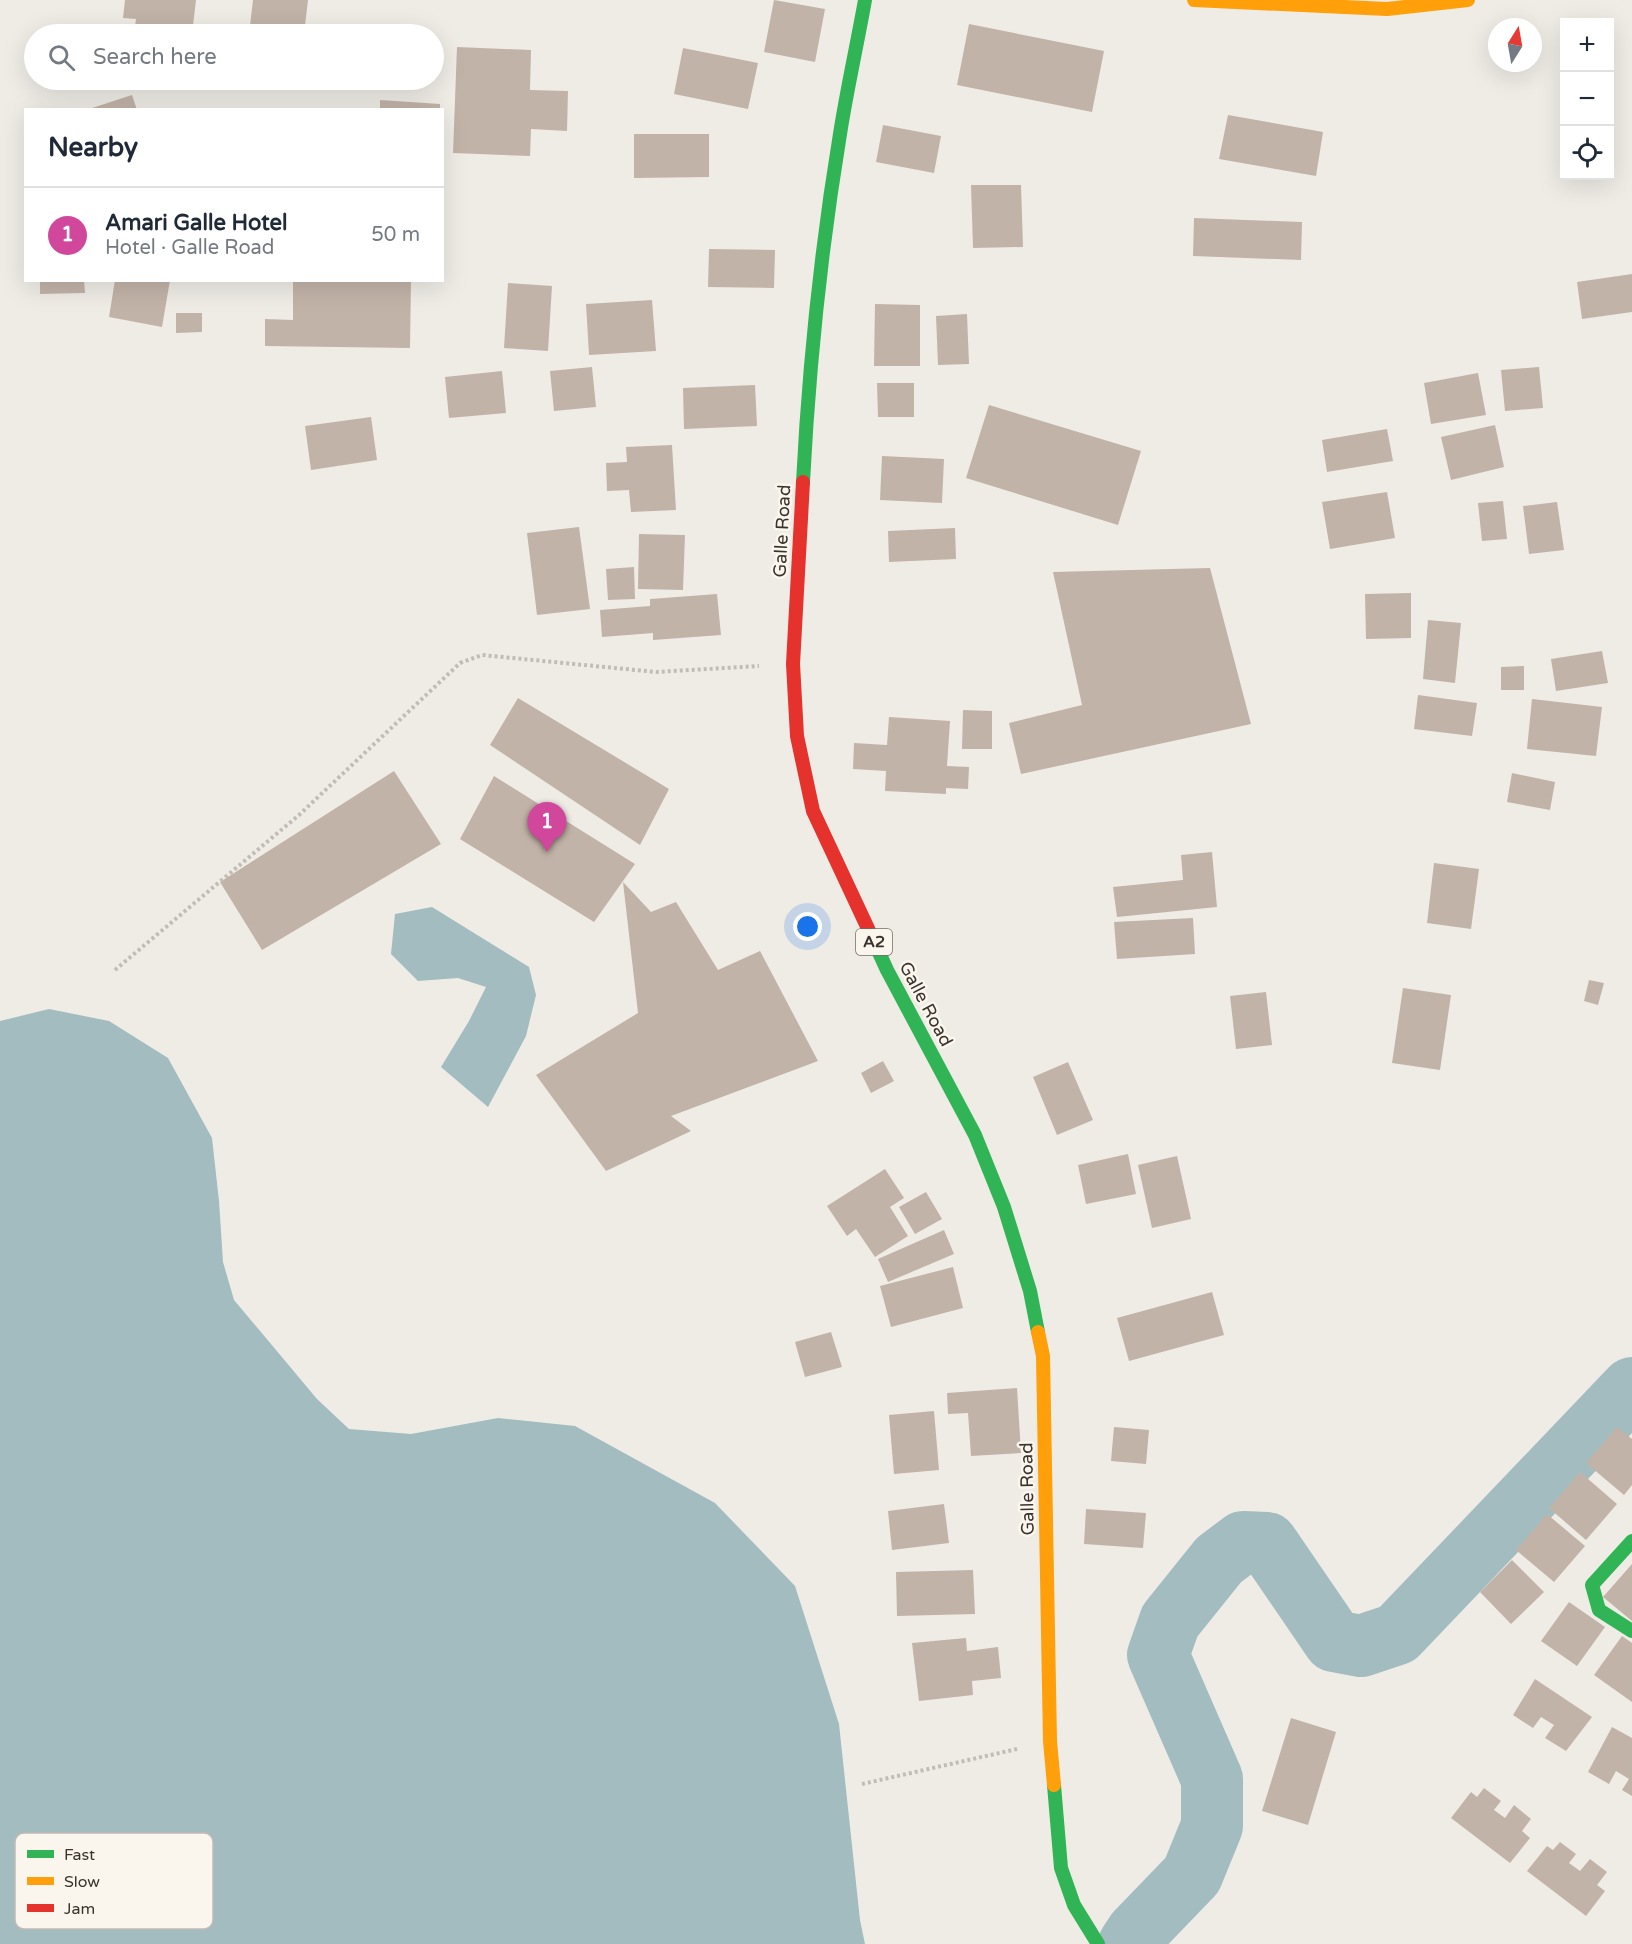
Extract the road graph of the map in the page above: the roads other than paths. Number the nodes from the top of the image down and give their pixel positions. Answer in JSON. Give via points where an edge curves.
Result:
{"nodes":[{"id":1,"x":864,"y":0,"type":"edge"},
{"id":2,"x":1194,"y":0,"type":"edge"},
{"id":3,"x":1468,"y":0,"type":"edge"},
{"id":4,"x":1632,"y":1541,"type":"edge"},
{"id":5,"x":1632,"y":1631,"type":"edge"},
{"id":6,"x":1098,"y":1944,"type":"edge"}],
"edges":[{"from":1,"to":6,"type":"main road","name":"Galle Road","number":"A2","via":[[840,134],[809,376],[793,664],[797,736],[813,811],[887,970],[975,1135],[1004,1207],[1030,1291],[1043,1356],[1050,1741],[1061,1869],[1074,1905]]},
{"from":2,"to":3,"type":"main road","via":[[1387,9]]},
{"from":4,"to":5,"type":"main road","via":[[1592,1585],[1599,1610]]}]}
